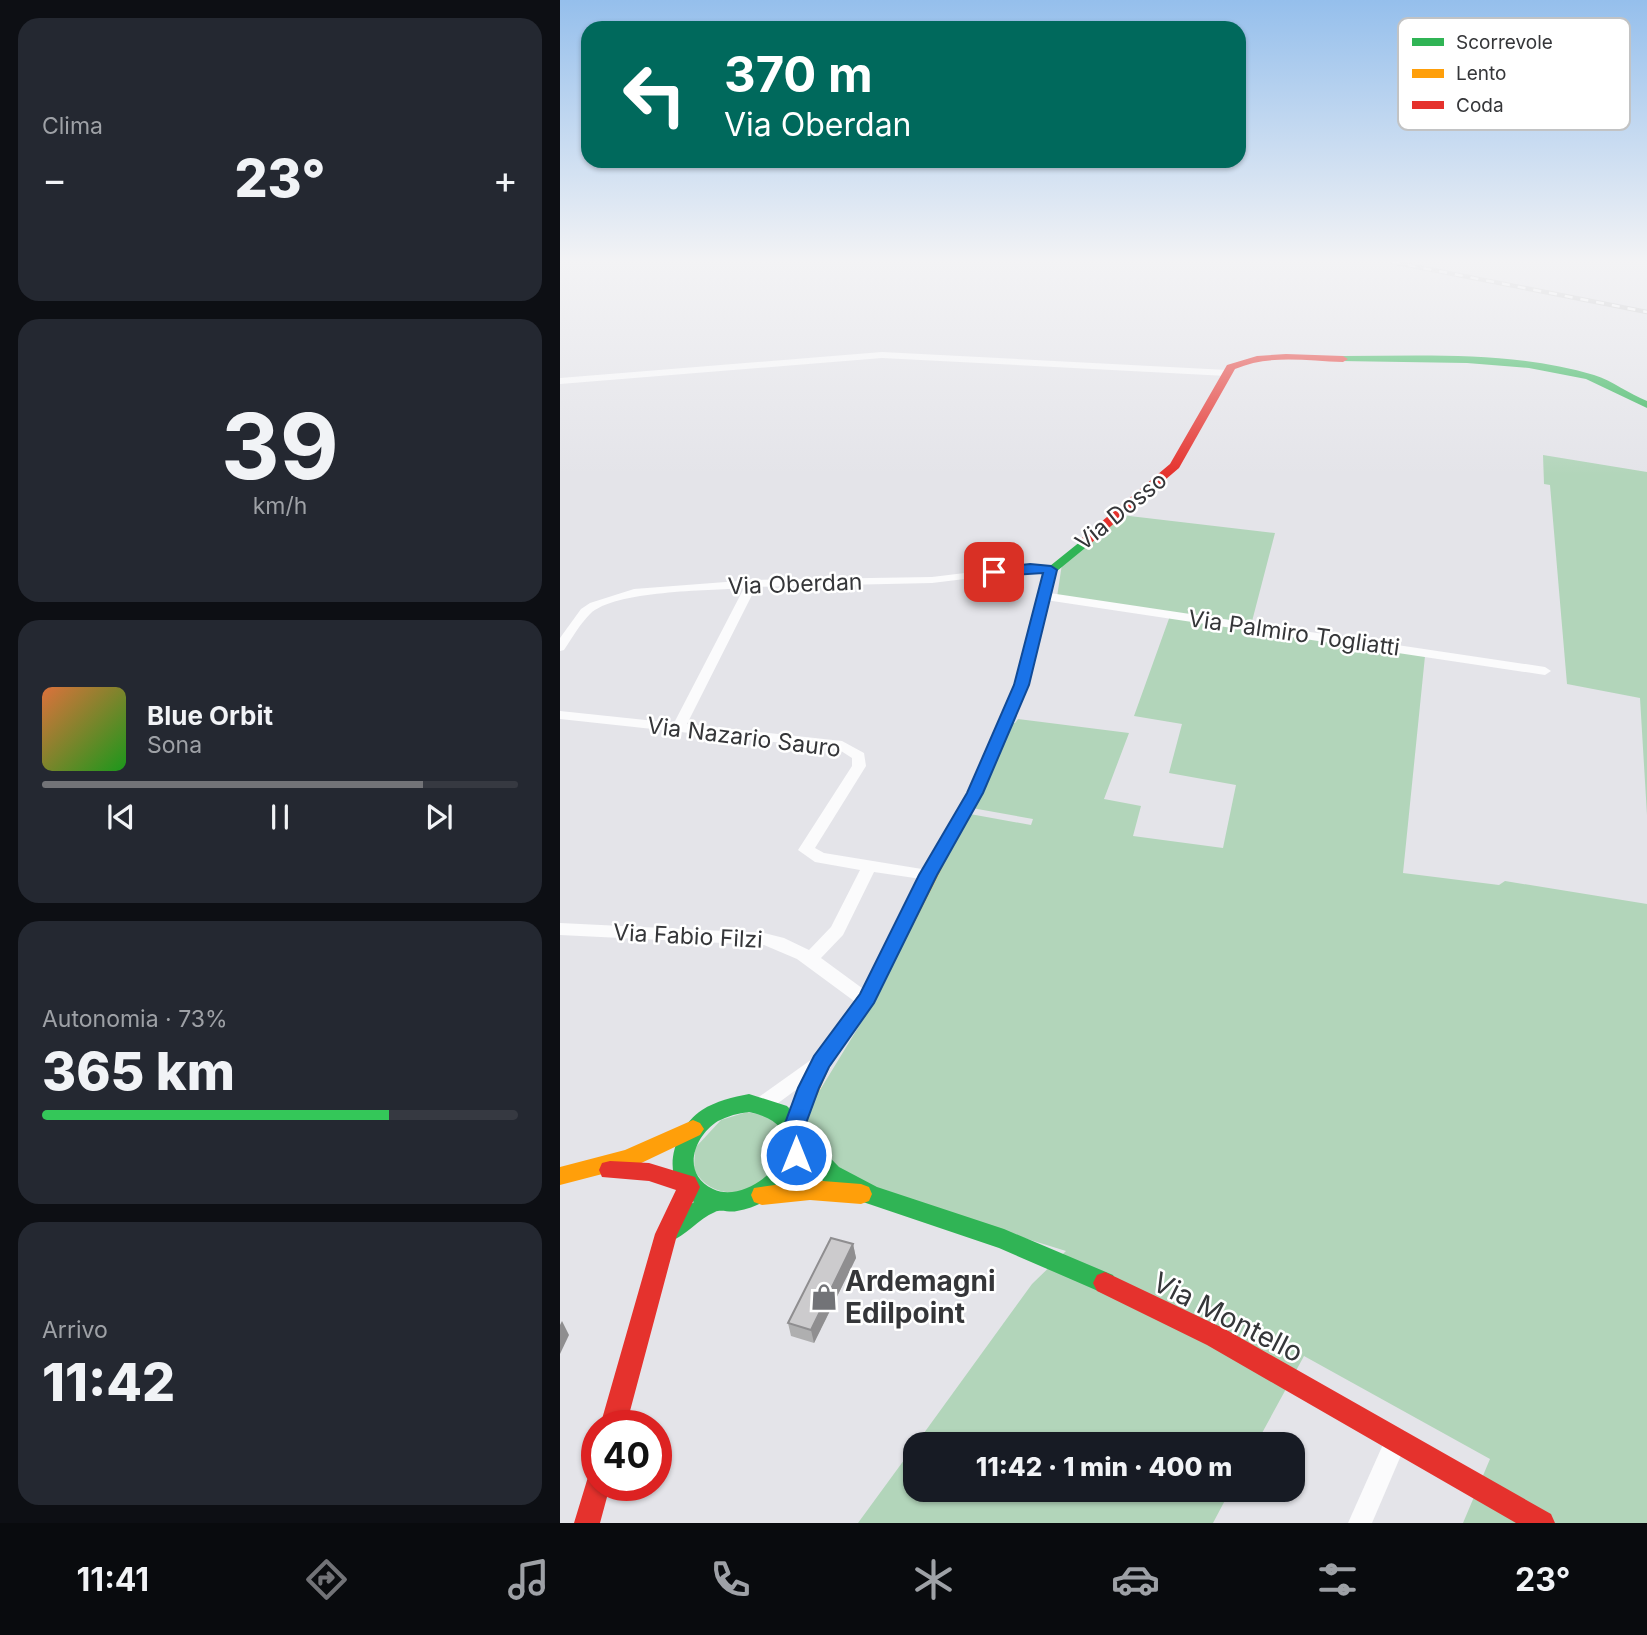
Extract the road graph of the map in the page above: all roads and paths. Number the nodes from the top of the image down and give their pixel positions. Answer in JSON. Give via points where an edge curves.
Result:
{"nodes":[{"id":1,"x":1227,"y":373,"type":"junction"},
{"id":2,"x":560,"y":381,"type":"edge"},
{"id":3,"x":1647,"y":405,"type":"edge"},
{"id":4,"x":1051,"y":570,"type":"junction"},
{"id":5,"x":752,"y":584,"type":"junction"},
{"id":6,"x":1043,"y":596,"type":"junction"},
{"id":7,"x":560,"y":647,"type":"edge"},
{"id":8,"x":1545,"y":671,"type":"dead end"},
{"id":9,"x":560,"y":715,"type":"edge"},
{"id":10,"x":678,"y":728,"type":"junction"},
{"id":11,"x":869,"y":866,"type":"junction"},
{"id":12,"x":928,"y":875,"type":"junction"},
{"id":13,"x":560,"y":929,"type":"edge"},
{"id":14,"x":811,"y":958,"type":"junction"},
{"id":15,"x":867,"y":998,"type":"junction"},
{"id":16,"x":822,"y":1062,"type":"junction"},
{"id":17,"x":763,"y":1104,"type":"junction"},
{"id":18,"x":695,"y":1128,"type":"junction"},
{"id":19,"x":796,"y":1132,"type":"junction"},
{"id":20,"x":602,"y":1169,"type":"junction"},
{"id":21,"x":560,"y":1176,"type":"edge"},
{"id":22,"x":688,"y":1185,"type":"junction"},
{"id":23,"x":871,"y":1195,"type":"junction"},
{"id":24,"x":758,"y":1196,"type":"junction"},
{"id":25,"x":713,"y":1201,"type":"junction"},
{"id":26,"x":666,"y":1234,"type":"junction"},
{"id":27,"x":617,"y":1410,"type":"edge"},
{"id":28,"x":1397,"y":1439,"type":"junction"},
{"id":29,"x":593,"y":1501,"type":"edge"},
{"id":30,"x":587,"y":1523,"type":"edge"},
{"id":31,"x":1360,"y":1523,"type":"edge"},
{"id":32,"x":1542,"y":1523,"type":"edge"}],
"edges":[{"from":1,"to":2,"type":"street","via":[[882,355]]},
{"from":1,"to":3,"type":"street","via":[[1237,362],[1255,358],[1493,365],[1589,376],[1629,400]]},
{"from":1,"to":4,"type":"street","name":"Via Dosso","via":[[1175,466]]},
{"from":4,"to":5,"type":"street","name":"Via Oberdan","via":[[1030,568],[932,580]]},
{"from":4,"to":6,"type":"street"},
{"from":5,"to":7,"type":"street","name":"Via Oberdan","via":[[618,596],[585,612]]},
{"from":5,"to":10,"type":"street"},
{"from":6,"to":8,"type":"street","name":"Via Palmiro Togliatti"},
{"from":6,"to":12,"type":"street","via":[[1009,718],[975,793]]},
{"from":9,"to":10,"type":"street","name":"Via Nazario Sauro"},
{"from":10,"to":11,"type":"street","name":"Via Nazario Sauro","via":[[852,749],[859,756],[859,766],[806,850],[820,858]]},
{"from":11,"to":12,"type":"street","name":"Via Nazario Sauro"},
{"from":11,"to":14,"type":"street","via":[[837,931]]},
{"from":12,"to":15,"type":"street"},
{"from":13,"to":14,"type":"street","name":"Via Fabio Filzi","via":[[764,939],[796,948]]},
{"from":14,"to":15,"type":"street","name":"Via Fabio Filzi"},
{"from":15,"to":16,"type":"street"},
{"from":16,"to":17,"type":"street"},
{"from":16,"to":19,"type":"street"},
{"from":17,"to":18,"type":"street","via":[[734,1105]]},
{"from":17,"to":19,"type":"street","via":[[776,1108]]},
{"from":18,"to":20,"type":"street"},
{"from":18,"to":22,"type":"street","via":[[681,1156],[681,1171]]},
{"from":19,"to":23,"type":"street","name":"Via Montello","via":[[831,1174]]},
{"from":19,"to":24,"type":"street","via":[[796,1155],[789,1171]]},
{"from":20,"to":21,"type":"street"},
{"from":20,"to":22,"type":"street","via":[[649,1172]]},
{"from":22,"to":25,"type":"street"},
{"from":22,"to":26,"type":"street"},
{"from":23,"to":24,"type":"street","name":"Via Montello","via":[[810,1190]]},
{"from":23,"to":28,"type":"street","name":"Via Montello","via":[[1069,1266],[1216,1337]]},
{"from":24,"to":25,"type":"street"},
{"from":25,"to":26,"type":"street"},
{"from":26,"to":27,"type":"street"},
{"from":28,"to":31,"type":"street"},
{"from":28,"to":32,"type":"street","name":"Via Montello"},
{"from":29,"to":30,"type":"street"}]}
